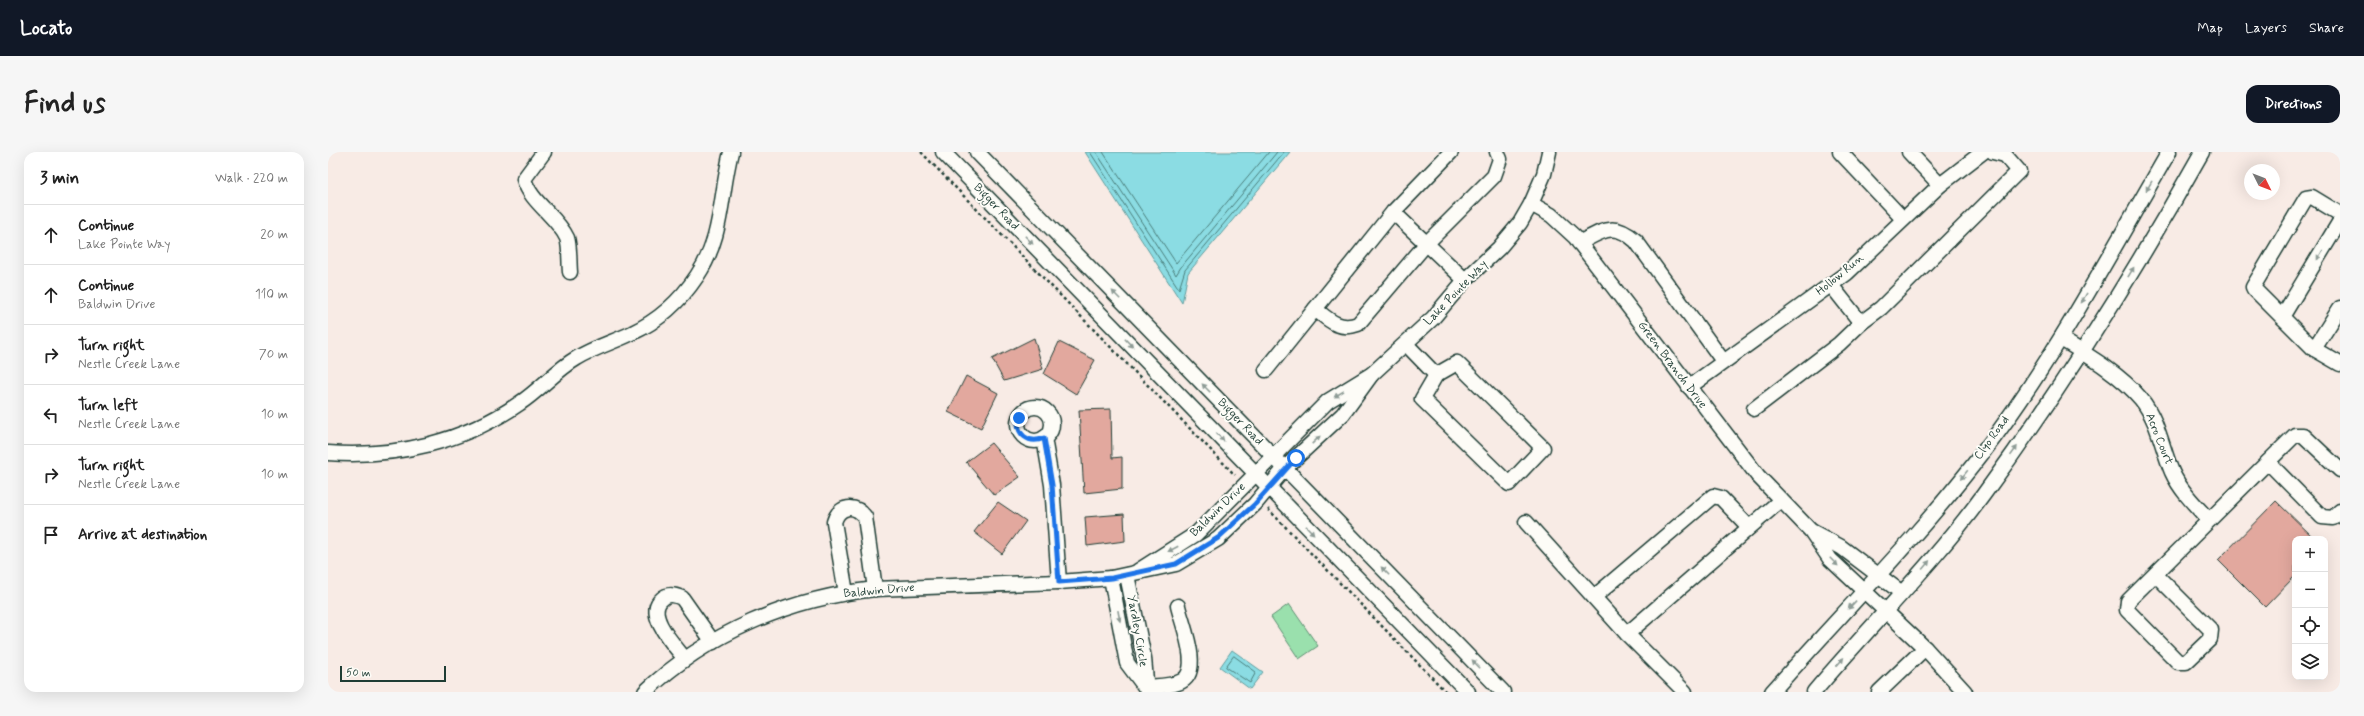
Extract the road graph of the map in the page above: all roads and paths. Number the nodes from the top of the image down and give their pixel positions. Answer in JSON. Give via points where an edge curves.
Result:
{"nodes":[{"id":1,"x":544,"y":152,"type":"edge"},
{"id":2,"x":731,"y":152,"type":"edge"},
{"id":3,"x":921,"y":152,"type":"edge"},
{"id":4,"x":943,"y":152,"type":"edge"},
{"id":5,"x":977,"y":152,"type":"edge"},
{"id":6,"x":1451,"y":152,"type":"edge"},
{"id":7,"x":1497,"y":152,"type":"edge"},
{"id":8,"x":1549,"y":152,"type":"edge"},
{"id":9,"x":1840,"y":152,"type":"edge"},
{"id":10,"x":1909,"y":152,"type":"edge"},
{"id":11,"x":1983,"y":152,"type":"edge"},
{"id":12,"x":1993,"y":152,"type":"edge"},
{"id":13,"x":2169,"y":152,"type":"edge"},
{"id":14,"x":2202,"y":152,"type":"edge"},
{"id":15,"x":1940,"y":185,"type":"junction"},
{"id":16,"x":1531,"y":204,"type":"junction"},
{"id":17,"x":1393,"y":212,"type":"junction"},
{"id":18,"x":2340,"y":214,"type":"edge"},
{"id":19,"x":1903,"y":219,"type":"junction"},
{"id":20,"x":2340,"y":221,"type":"edge"},
{"id":21,"x":1579,"y":243,"type":"junction"},
{"id":22,"x":1426,"y":244,"type":"junction"},
{"id":23,"x":570,"y":272,"type":"dead end"},
{"id":24,"x":1465,"y":280,"type":"junction"},
{"id":25,"x":1831,"y":285,"type":"junction"},
{"id":26,"x":2340,"y":308,"type":"edge"},
{"id":27,"x":1315,"y":309,"type":"junction"},
{"id":28,"x":2282,"y":317,"type":"junction"},
{"id":29,"x":1861,"y":323,"type":"junction"},
{"id":30,"x":2061,"y":339,"type":"junction"},
{"id":31,"x":1406,"y":344,"type":"junction"},
{"id":32,"x":2314,"y":349,"type":"junction"},
{"id":33,"x":2082,"y":352,"type":"junction"},
{"id":34,"x":1723,"y":361,"type":"junction"},
{"id":35,"x":2340,"y":364,"type":"edge"},
{"id":36,"x":1266,"y":370,"type":"dead end"},
{"id":37,"x":1372,"y":374,"type":"junction"},
{"id":38,"x":1436,"y":375,"type":"junction"},
{"id":39,"x":1689,"y":387,"type":"junction"},
{"id":40,"x":1754,"y":409,"type":"dead end"},
{"id":41,"x":1044,"y":438,"type":"dead end"},
{"id":42,"x":328,"y":453,"type":"edge"},
{"id":43,"x":1273,"y":456,"type":"junction"},
{"id":44,"x":2268,"y":462,"type":"junction"},
{"id":45,"x":1285,"y":468,"type":"junction"},
{"id":46,"x":2340,"y":470,"type":"edge"},
{"id":47,"x":1256,"y":474,"type":"junction"},
{"id":48,"x":1239,"y":480,"type":"dead end"},
{"id":49,"x":1268,"y":487,"type":"junction"},
{"id":50,"x":1781,"y":500,"type":"junction"},
{"id":51,"x":1268,"y":509,"type":"dead end"},
{"id":52,"x":2340,"y":511,"type":"edge"},
{"id":53,"x":2209,"y":520,"type":"junction"},
{"id":54,"x":1526,"y":522,"type":"dead end"},
{"id":55,"x":1749,"y":527,"type":"junction"},
{"id":56,"x":1810,"y":531,"type":"junction"},
{"id":57,"x":1133,"y":573,"type":"junction"},
{"id":58,"x":2155,"y":574,"type":"junction"},
{"id":59,"x":1880,"y":575,"type":"junction"},
{"id":60,"x":1112,"y":578,"type":"junction"},
{"id":61,"x":1059,"y":582,"type":"junction"},
{"id":62,"x":875,"y":589,"type":"junction"},
{"id":63,"x":1865,"y":591,"type":"junction"},
{"id":64,"x":846,"y":593,"type":"junction"},
{"id":65,"x":1902,"y":593,"type":"junction"},
{"id":66,"x":1594,"y":597,"type":"junction"},
{"id":67,"x":1178,"y":606,"type":"dead end"},
{"id":68,"x":1887,"y":611,"type":"junction"},
{"id":69,"x":1627,"y":634,"type":"junction"},
{"id":70,"x":713,"y":642,"type":"junction"},
{"id":71,"x":1925,"y":648,"type":"junction"},
{"id":72,"x":685,"y":659,"type":"junction"},
{"id":73,"x":1146,"y":689,"type":"edge"},
{"id":74,"x":645,"y":692,"type":"edge"},
{"id":75,"x":1446,"y":692,"type":"edge"},
{"id":76,"x":1468,"y":692,"type":"edge"},
{"id":77,"x":1503,"y":692,"type":"edge"},
{"id":78,"x":1685,"y":692,"type":"edge"},
{"id":79,"x":1772,"y":692,"type":"edge"},
{"id":80,"x":1814,"y":692,"type":"edge"},
{"id":81,"x":1879,"y":692,"type":"edge"},
{"id":82,"x":1965,"y":692,"type":"edge"}],
"edges":[{"from":1,"to":23,"type":"street","via":[[524,179],[526,188],[556,222],[567,240]]},
{"from":2,"to":42,"type":"street","via":[[718,232],[708,258],[682,296],[648,325],[598,346],[575,359],[521,402],[466,433],[413,449],[377,454]]},
{"from":3,"to":48,"type":"path"},
{"from":4,"to":47,"type":"street","name":"Bigger Road","one_way":true},
{"from":43,"to":5,"type":"street","name":"Bigger Road","one_way":true},
{"from":6,"to":17,"type":"street"},
{"from":7,"to":22,"type":"street","via":[[1500,159],[1494,176]]},
{"from":8,"to":16,"type":"street","name":"Lake Pointe Way","via":[[1544,174]]},
{"from":9,"to":19,"type":"street"},
{"from":10,"to":15,"type":"street"},
{"from":11,"to":15,"type":"street","name":"Hollow Run"},
{"from":12,"to":29,"type":"street","via":[[2005,155],[2019,171],[1881,308]]},
{"from":13,"to":30,"type":"street","name":"Clyo Road","one_way":true},
{"from":33,"to":14,"type":"street","name":"Clyo Road","one_way":true,"via":[[2166,216]]},
{"from":15,"to":19,"type":"street","name":"Hollow Run"},
{"from":16,"to":21,"type":"street","name":"Green Branch Drive","via":[[1562,224]]},
{"from":16,"to":24,"type":"street","name":"Lake Pointe Way","via":[[1520,223],[1499,248]]},
{"from":17,"to":22,"type":"street"},
{"from":17,"to":27,"type":"street"},
{"from":18,"to":28,"type":"street","via":[[2312,197],[2306,198],[2253,287]]},
{"from":19,"to":25,"type":"street","name":"Hollow Run"},
{"from":20,"to":28,"type":"street","one_way":true},
{"from":21,"to":34,"type":"street","via":[[1607,229],[1616,229],[1636,241]]},
{"from":21,"to":39,"type":"street","name":"Green Branch Drive"},
{"from":22,"to":24,"type":"street"},
{"from":22,"to":27,"type":"street","via":[[1358,324],[1340,327]]},
{"from":24,"to":31,"type":"street","name":"Lake Pointe Way","via":[[1433,318]]},
{"from":25,"to":29,"type":"street"},
{"from":25,"to":34,"type":"street","name":"Hollow Run"},
{"from":26,"to":32,"type":"street"},
{"from":27,"to":36,"type":"street"},
{"from":28,"to":32,"type":"street"},
{"from":29,"to":40,"type":"street","via":[[1839,344]]},
{"from":30,"to":33,"type":"street","name":"Acro Court"},
{"from":30,"to":59,"type":"street","name":"Clyo Road","one_way":true,"via":[[1984,450]]},
{"from":31,"to":37,"type":"street","name":"Lake Pointe Way"},
{"from":31,"to":38,"type":"street"},
{"from":32,"to":35,"type":"street"},
{"from":33,"to":53,"type":"street","name":"Acro Court","via":[[2122,380],[2142,400],[2155,425],[2172,473],[2188,497]]},
{"from":65,"to":33,"type":"street","name":"Clyo Road","one_way":true,"via":[[1984,495]]},
{"from":34,"to":39,"type":"street","name":"Hollow Run"},
{"from":37,"to":43,"type":"street","name":"Lake Pointe Way","one_way":true,"via":[[1328,401]]},
{"from":45,"to":37,"type":"street","name":"Lake Pointe Way","one_way":true,"via":[[1342,414]]},
{"from":38,"to":38,"type":"street","via":[[1457,363],[1543,448],[1509,484],[1422,399]]},
{"from":39,"to":50,"type":"street","name":"Green Branch Drive","via":[[1737,451]]},
{"from":41,"to":61,"type":"street","via":[[1052,485]]},
{"from":43,"to":45,"type":"street","name":"Bigger Road"},
{"from":43,"to":47,"type":"street","name":"Baldwin Drive"},
{"from":44,"to":46,"type":"street","via":[[2295,435],[2303,435]]},
{"from":44,"to":52,"type":"street","via":[[2322,517],[2333,518]]},
{"from":44,"to":53,"type":"street"},
{"from":45,"to":49,"type":"street","name":"Lake Pointe Way"},
{"from":77,"to":45,"type":"street","name":"Bigger Road","one_way":true},
{"from":47,"to":49,"type":"street","name":"Bigger Road"},
{"from":47,"to":57,"type":"street","name":"Baldwin Drive","one_way":true,"via":[[1196,534]]},
{"from":49,"to":57,"type":"street","name":"Baldwin Drive","via":[[1255,504],[1218,538],[1197,552],[1176,564]]},
{"from":49,"to":76,"type":"street","name":"Bigger Road","one_way":true},
{"from":50,"to":55,"type":"street"},
{"from":50,"to":56,"type":"street","name":"Green Branch Drive"},
{"from":51,"to":75,"type":"path"},
{"from":53,"to":58,"type":"street"},
{"from":54,"to":66,"type":"street"},
{"from":55,"to":66,"type":"street","via":[[1722,498],[1713,496]]},
{"from":55,"to":69,"type":"street"},
{"from":56,"to":59,"type":"street","name":"Green Branch Drive","via":[[1841,547]]},
{"from":56,"to":63,"type":"street","name":"Green Branch Drive","one_way":true,"via":[[1830,558]]},
{"from":57,"to":60,"type":"street","name":"Baldwin Drive"},
{"from":57,"to":73,"type":"street","name":"Yardley Circle"},
{"from":58,"to":58,"type":"street","via":[[2128,601],[2127,610],[2178,662],[2186,662],[2210,639],[2211,630]]},
{"from":59,"to":63,"type":"street","name":"Clyo Road"},
{"from":59,"to":65,"type":"street","name":"Green Branch Drive"},
{"from":60,"to":61,"type":"street","name":"Baldwin Drive"},
{"from":60,"to":73,"type":"street","name":"Yardley Circle","one_way":true,"via":[[1128,663]]},
{"from":61,"to":62,"type":"street","name":"Baldwin Drive"},
{"from":62,"to":64,"type":"street","name":"Baldwin Drive"},
{"from":62,"to":64,"type":"street","via":[[865,517],[859,510],[848,508],[840,510],[834,522]]},
{"from":63,"to":68,"type":"street","name":"Green Branch Drive"},
{"from":63,"to":79,"type":"street","name":"Clyo Road","one_way":true},
{"from":64,"to":70,"type":"street","name":"Baldwin Drive","via":[[767,614]]},
{"from":65,"to":68,"type":"street","name":"Clyo Road"},
{"from":66,"to":69,"type":"street"},
{"from":67,"to":73,"type":"street","via":[[1192,668],[1189,675],[1176,683]]},
{"from":68,"to":71,"type":"street","name":"Green Branch Drive"},
{"from":80,"to":68,"type":"street","name":"Clyo Road","one_way":true},
{"from":69,"to":78,"type":"street"},
{"from":70,"to":72,"type":"street","name":"Baldwin Drive"},
{"from":70,"to":72,"type":"street","via":[[682,598],[669,595],[663,598],[657,604],[656,618]]},
{"from":71,"to":81,"type":"street"},
{"from":71,"to":82,"type":"street","name":"Green Branch Drive"},
{"from":72,"to":74,"type":"street","name":"Baldwin Drive"}]}
